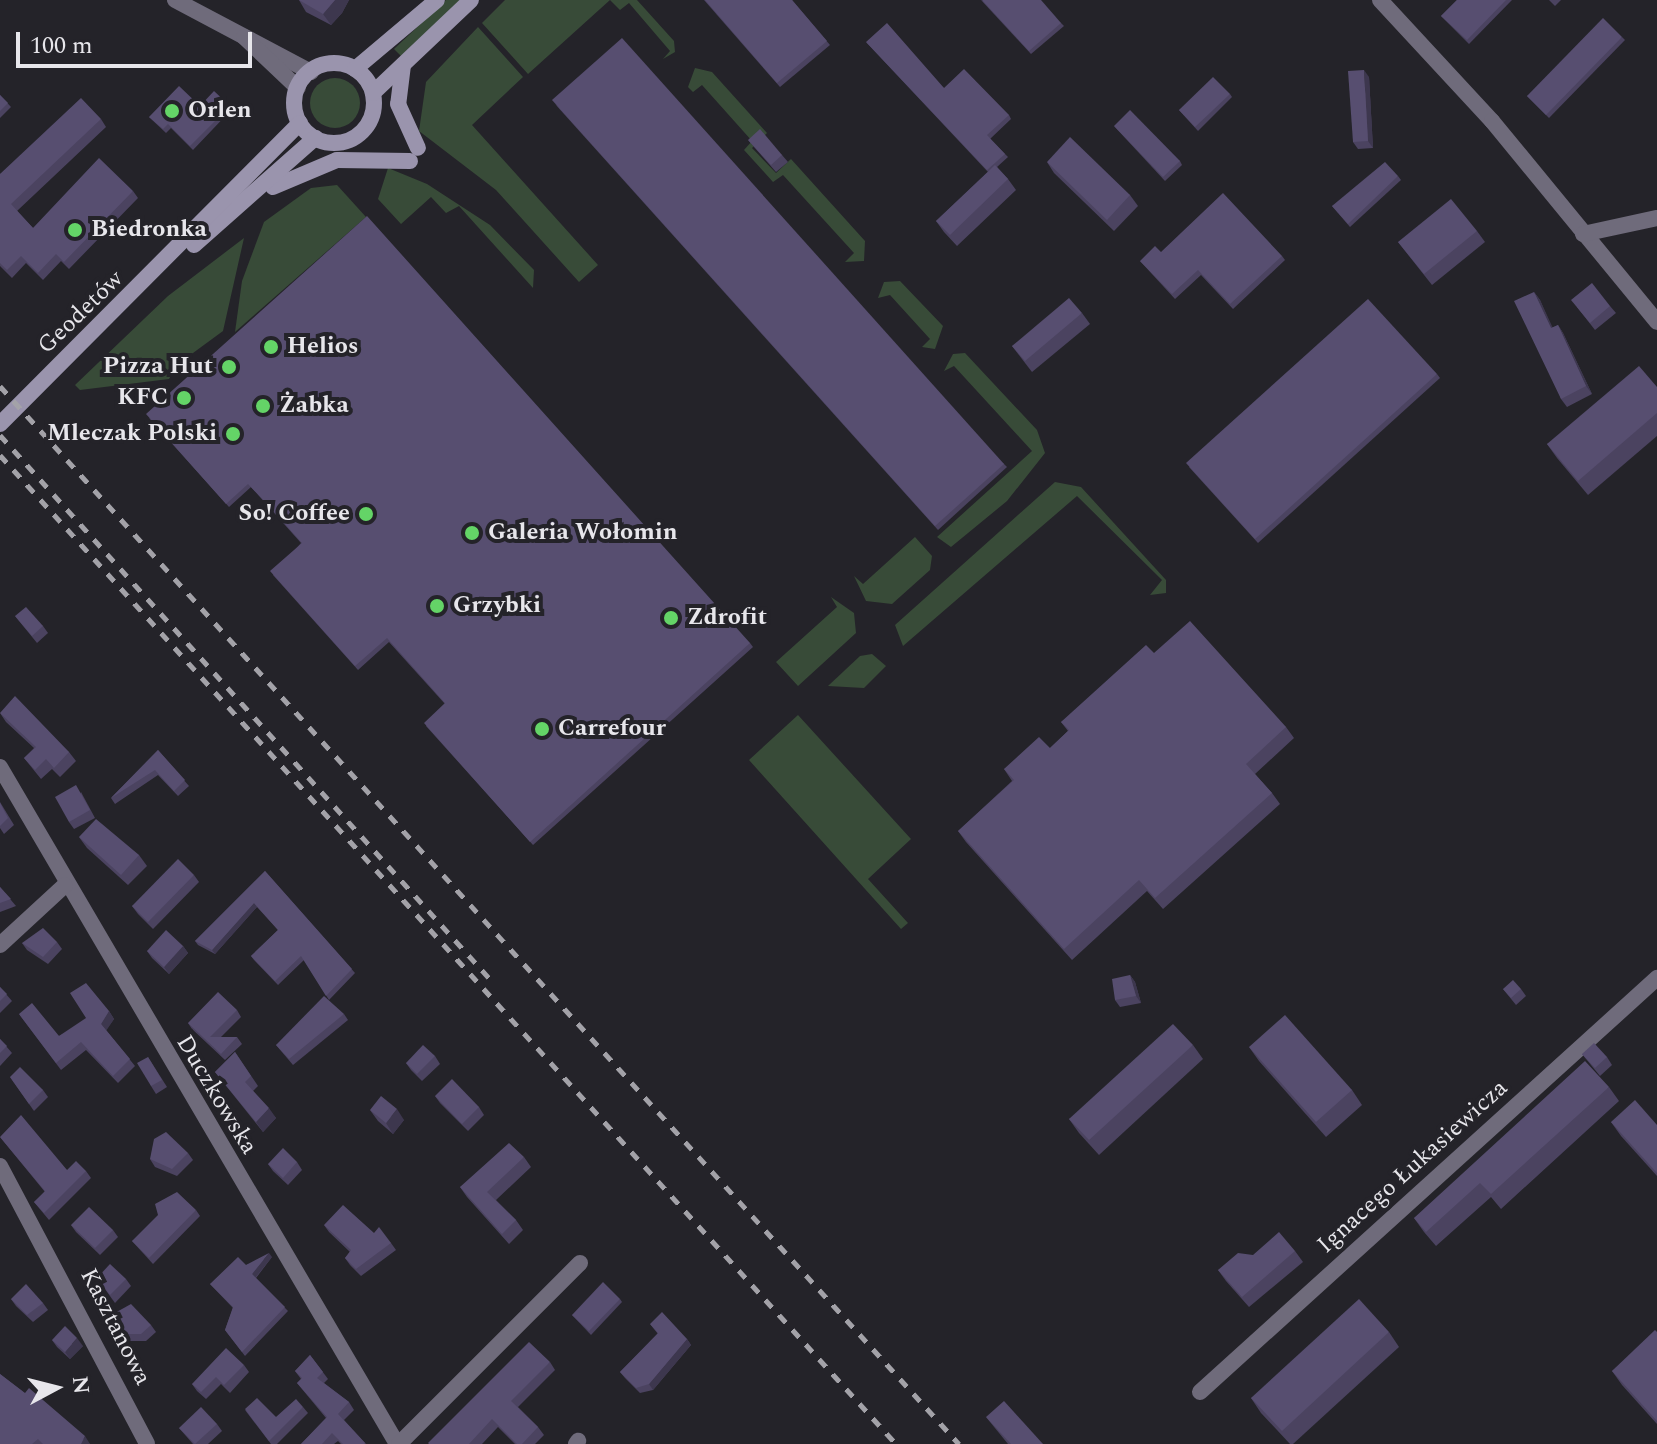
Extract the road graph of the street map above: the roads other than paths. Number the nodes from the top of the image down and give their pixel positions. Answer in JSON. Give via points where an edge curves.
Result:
{"nodes":[{"id":1,"x":175,"y":0,"type":"edge"},
{"id":2,"x":437,"y":0,"type":"edge"},
{"id":3,"x":471,"y":0,"type":"edge"},
{"id":4,"x":1380,"y":0,"type":"edge"},
{"id":5,"x":244,"y":37,"type":"junction"},
{"id":6,"x":403,"y":65,"type":"junction"},
{"id":7,"x":355,"y":69,"type":"junction"},
{"id":8,"x":311,"y":72,"type":"junction"},
{"id":9,"x":298,"y":88,"type":"junction"},
{"id":10,"x":373,"y":93,"type":"junction"},
{"id":11,"x":300,"y":123,"type":"junction"},
{"id":12,"x":315,"y":138,"type":"junction"},
{"id":13,"x":248,"y":202,"type":"junction"},
{"id":14,"x":1657,"y":218,"type":"edge"},
{"id":15,"x":1583,"y":234,"type":"junction"},
{"id":16,"x":161,"y":270,"type":"junction"},
{"id":17,"x":1657,"y":322,"type":"edge"},
{"id":18,"x":0,"y":424,"type":"edge"},
{"id":19,"x":0,"y":767,"type":"edge"},
{"id":20,"x":65,"y":885,"type":"junction"},
{"id":21,"x":0,"y":945,"type":"edge"},
{"id":22,"x":1657,"y":978,"type":"edge"},
{"id":23,"x":0,"y":1166,"type":"edge"},
{"id":24,"x":580,"y":1263,"type":"dead end"},
{"id":25,"x":1200,"y":1392,"type":"dead end"},
{"id":26,"x":147,"y":1444,"type":"edge"},
{"id":27,"x":398,"y":1444,"type":"edge"}],
"edges":[{"from":1,"to":5,"type":"street"},
{"from":2,"to":7,"type":"main road"},
{"from":3,"to":6,"type":"main road"},
{"from":4,"to":15,"type":"street"},
{"from":5,"to":8,"type":"street"},
{"from":5,"to":9,"type":"street"},
{"from":6,"to":10,"type":"main road"},
{"from":6,"to":13,"type":"main road","via":[[398,104],[414,155],[337,160],[301,170]]},
{"from":7,"to":8,"type":"main road","via":[[336,64]]},
{"from":7,"to":10,"type":"main road"},
{"from":8,"to":9,"type":"main road"},
{"from":9,"to":11,"type":"main road"},
{"from":10,"to":12,"type":"main road","via":[[372,116],[359,134],[334,143]]},
{"from":11,"to":12,"type":"main road"},
{"from":11,"to":16,"type":"main road","name":"Geodetów"},
{"from":12,"to":13,"type":"main road","name":"Geodetów"},
{"from":13,"to":16,"type":"main road","name":"Geodetów"},
{"from":14,"to":15,"type":"street"},
{"from":15,"to":17,"type":"street"},
{"from":16,"to":18,"type":"main road","name":"Geodetów"},
{"from":19,"to":20,"type":"street","name":"Duczkowska"},
{"from":20,"to":21,"type":"street"},
{"from":20,"to":27,"type":"street","name":"Duczkowska"},
{"from":22,"to":25,"type":"street","name":"Ignacego Łukasiewicza"},
{"from":23,"to":26,"type":"street","name":"Kasztanowa"},
{"from":24,"to":27,"type":"street","name":"Duczkowska"}]}
